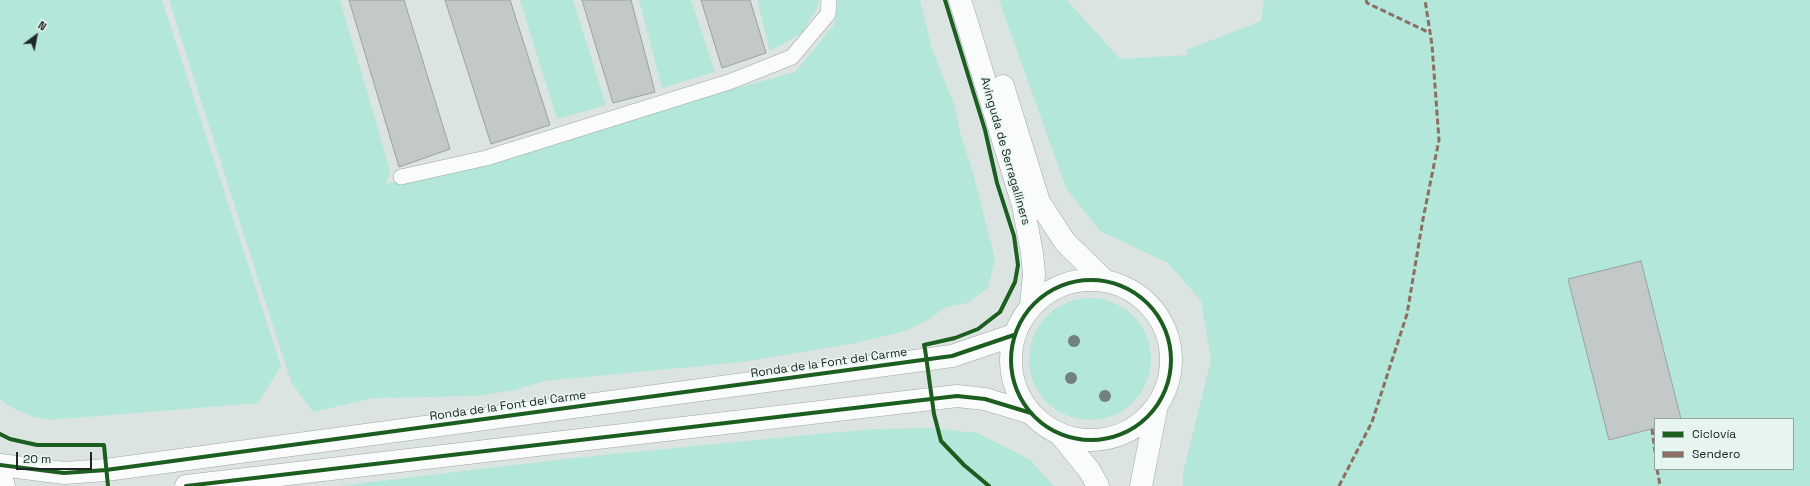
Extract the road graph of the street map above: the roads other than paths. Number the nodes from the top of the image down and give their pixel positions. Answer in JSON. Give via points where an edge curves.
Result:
{"nodes":[{"id":1,"x":829,"y":0,"type":"edge"},
{"id":2,"x":960,"y":0,"type":"edge"},
{"id":3,"x":975,"y":0,"type":"edge"},
{"id":4,"x":400,"y":177,"type":"dead end"},
{"id":5,"x":1105,"y":281,"type":"junction"},
{"id":6,"x":1031,"y":306,"type":"junction"},
{"id":7,"x":1014,"y":335,"type":"junction"},
{"id":8,"x":1157,"y":405,"type":"junction"},
{"id":9,"x":1032,"y":414,"type":"junction"},
{"id":10,"x":1059,"y":433,"type":"junction"},
{"id":11,"x":0,"y":465,"type":"edge"},
{"id":12,"x":0,"y":476,"type":"edge"},
{"id":13,"x":4,"y":486,"type":"edge"},
{"id":14,"x":186,"y":486,"type":"edge"},
{"id":15,"x":1098,"y":486,"type":"edge"},
{"id":16,"x":1141,"y":486,"type":"edge"}],
"edges":[{"from":1,"to":4,"type":"lane","via":[[828,14],[792,57],[730,82],[494,155]]},
{"from":2,"to":6,"type":"street","name":"Avinguda de Serragalliners","via":[[1023,206],[1034,274]]},
{"from":3,"to":5,"type":"street","name":"Avinguda de Serragalliners","via":[[1039,202],[1065,242]]},
{"from":5,"to":6,"type":"street","via":[[1089,280],[1065,284],[1050,290]]},
{"from":5,"to":8,"type":"street","via":[[1121,286],[1142,299],[1154,311],[1164,329],[1170,349],[1170,366],[1168,382]]},
{"from":6,"to":7,"type":"street"},
{"from":7,"to":9,"type":"street","via":[[1011,355],[1012,376],[1018,392]]},
{"from":7,"to":11,"type":"street","name":"Ronda de la Font del Carme","via":[[952,356],[106,470],[64,473]]},
{"from":8,"to":10,"type":"street","via":[[1135,427],[1113,437],[1090,440]]},
{"from":8,"to":16,"type":"street"},
{"from":9,"to":10,"type":"street","via":[[1044,425]]},
{"from":9,"to":14,"type":"street","via":[[985,399],[957,396]]},
{"from":10,"to":15,"type":"street","via":[[1089,470]]},
{"from":12,"to":13,"type":"street"}]}
